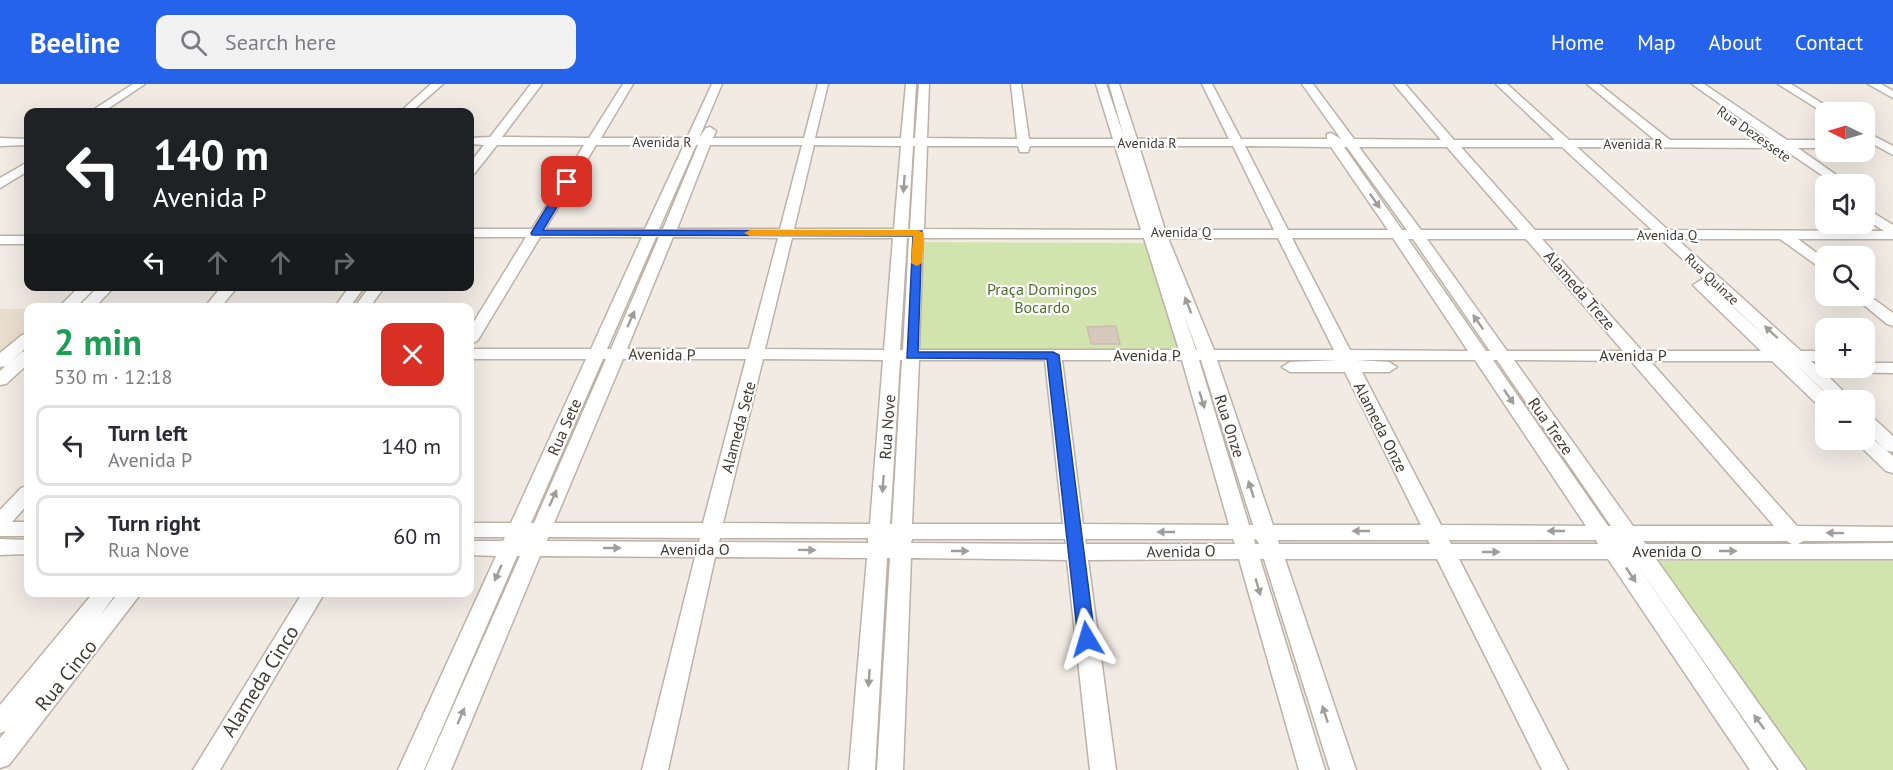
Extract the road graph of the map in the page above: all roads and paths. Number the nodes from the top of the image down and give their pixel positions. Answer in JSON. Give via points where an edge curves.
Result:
{"nodes":[{"id":1,"x":140,"y":84,"type":"edge"},
{"id":2,"x":438,"y":84,"type":"edge"},
{"id":3,"x":522,"y":84,"type":"edge"},
{"id":4,"x":537,"y":84,"type":"edge"},
{"id":5,"x":628,"y":84,"type":"edge"},
{"id":6,"x":717,"y":84,"type":"edge"},
{"id":7,"x":729,"y":84,"type":"edge"},
{"id":8,"x":823,"y":84,"type":"edge"},
{"id":9,"x":910,"y":84,"type":"edge"},
{"id":10,"x":924,"y":84,"type":"edge"},
{"id":11,"x":1016,"y":84,"type":"edge"},
{"id":12,"x":1101,"y":84,"type":"edge"},
{"id":13,"x":1114,"y":84,"type":"edge"},
{"id":14,"x":1207,"y":84,"type":"edge"},
{"id":15,"x":1294,"y":84,"type":"edge"},
{"id":16,"x":1307,"y":84,"type":"edge"},
{"id":17,"x":1399,"y":84,"type":"edge"},
{"id":18,"x":1488,"y":84,"type":"edge"},
{"id":19,"x":1501,"y":84,"type":"edge"},
{"id":20,"x":1592,"y":84,"type":"edge"},
{"id":21,"x":1682,"y":84,"type":"edge"},
{"id":22,"x":1697,"y":84,"type":"edge"},
{"id":23,"x":1783,"y":84,"type":"edge"},
{"id":24,"x":1874,"y":84,"type":"edge"},
{"id":25,"x":1887,"y":84,"type":"edge"},
{"id":26,"x":1893,"y":87,"type":"edge"},
{"id":27,"x":1893,"y":95,"type":"edge"},
{"id":28,"x":1815,"y":103,"type":"edge"},
{"id":29,"x":102,"y":108,"type":"edge"},
{"id":30,"x":410,"y":108,"type":"edge"},
{"id":31,"x":1875,"y":140,"type":"edge"},
{"id":32,"x":0,"y":142,"type":"edge"},
{"id":33,"x":24,"y":142,"type":"edge"},
{"id":34,"x":476,"y":145,"type":"edge"},
{"id":35,"x":590,"y":145,"type":"junction"},
{"id":36,"x":698,"y":145,"type":"junction"},
{"id":37,"x":807,"y":145,"type":"junction"},
{"id":38,"x":914,"y":145,"type":"junction"},
{"id":39,"x":1024,"y":145,"type":"junction"},
{"id":40,"x":1815,"y":145,"type":"edge"},
{"id":41,"x":1127,"y":146,"type":"junction"},
{"id":42,"x":1238,"y":146,"type":"junction"},
{"id":43,"x":1345,"y":146,"type":"junction"},
{"id":44,"x":1875,"y":146,"type":"edge"},
{"id":45,"x":1454,"y":147,"type":"junction"},
{"id":46,"x":1561,"y":147,"type":"junction"},
{"id":47,"x":1671,"y":147,"type":"junction"},
{"id":48,"x":1781,"y":147,"type":"junction"},
{"id":49,"x":0,"y":148,"type":"edge"},
{"id":50,"x":24,"y":148,"type":"edge"},
{"id":51,"x":1890,"y":148,"type":"edge"},
{"id":52,"x":1815,"y":149,"type":"edge"},
{"id":53,"x":1875,"y":149,"type":"edge"},
{"id":54,"x":24,"y":159,"type":"edge"},
{"id":55,"x":24,"y":169,"type":"edge"},
{"id":56,"x":1826,"y":174,"type":"edge"},
{"id":57,"x":0,"y":175,"type":"edge"},
{"id":58,"x":1815,"y":175,"type":"edge"},
{"id":59,"x":0,"y":184,"type":"edge"},
{"id":60,"x":1875,"y":207,"type":"edge"},
{"id":61,"x":1875,"y":219,"type":"edge"},
{"id":62,"x":1893,"y":219,"type":"edge"},
{"id":63,"x":0,"y":231,"type":"edge"},
{"id":64,"x":24,"y":231,"type":"edge"},
{"id":65,"x":474,"y":233,"type":"edge"},
{"id":66,"x":1893,"y":233,"type":"edge"},
{"id":67,"x":533,"y":237,"type":"junction"},
{"id":68,"x":659,"y":237,"type":"junction"},
{"id":69,"x":785,"y":237,"type":"junction"},
{"id":70,"x":909,"y":237,"type":"junction"},
{"id":71,"x":1155,"y":237,"type":"junction"},
{"id":72,"x":1286,"y":237,"type":"junction"},
{"id":73,"x":1410,"y":238,"type":"junction"},
{"id":74,"x":1535,"y":238,"type":"junction"},
{"id":75,"x":1660,"y":239,"type":"junction"},
{"id":76,"x":1789,"y":239,"type":"junction"},
{"id":77,"x":0,"y":240,"type":"edge"},
{"id":78,"x":24,"y":240,"type":"edge"},
{"id":79,"x":474,"y":241,"type":"edge"},
{"id":80,"x":1893,"y":243,"type":"edge"},
{"id":81,"x":1815,"y":259,"type":"edge"},
{"id":82,"x":84,"y":291,"type":"edge"},
{"id":83,"x":103,"y":291,"type":"edge"},
{"id":84,"x":226,"y":291,"type":"edge"},
{"id":85,"x":354,"y":291,"type":"edge"},
{"id":86,"x":71,"y":303,"type":"edge"},
{"id":87,"x":89,"y":303,"type":"edge"},
{"id":88,"x":216,"y":303,"type":"edge"},
{"id":89,"x":345,"y":303,"type":"edge"},
{"id":90,"x":1874,"y":306,"type":"edge"},
{"id":91,"x":1893,"y":321,"type":"edge"},
{"id":92,"x":474,"y":333,"type":"edge"},
{"id":93,"x":24,"y":344,"type":"edge"},
{"id":94,"x":474,"y":354,"type":"edge"},
{"id":95,"x":1875,"y":356,"type":"edge"},
{"id":96,"x":1893,"y":356,"type":"edge"},
{"id":97,"x":14,"y":359,"type":"edge"},
{"id":98,"x":604,"y":359,"type":"junction"},
{"id":99,"x":756,"y":360,"type":"junction"},
{"id":100,"x":891,"y":360,"type":"junction"},
{"id":101,"x":912,"y":360,"type":"junction"},
{"id":102,"x":1053,"y":361,"type":"junction"},
{"id":103,"x":1200,"y":361,"type":"junction"},
{"id":104,"x":1348,"y":361,"type":"junction"},
{"id":105,"x":1642,"y":361,"type":"junction"},
{"id":106,"x":1495,"y":362,"type":"junction"},
{"id":107,"x":1804,"y":364,"type":"edge"},
{"id":108,"x":474,"y":366,"type":"edge"},
{"id":109,"x":1893,"y":368,"type":"edge"},
{"id":110,"x":0,"y":380,"type":"edge"},
{"id":111,"x":1819,"y":390,"type":"edge"},
{"id":112,"x":1833,"y":390,"type":"edge"},
{"id":113,"x":1875,"y":429,"type":"edge"},
{"id":114,"x":1893,"y":446,"type":"edge"},
{"id":115,"x":1875,"y":450,"type":"edge"},
{"id":116,"x":1893,"y":467,"type":"edge"},
{"id":117,"x":24,"y":497,"type":"edge"},
{"id":118,"x":0,"y":522,"type":"edge"},
{"id":119,"x":0,"y":528,"type":"edge"},
{"id":120,"x":24,"y":529,"type":"edge"},
{"id":121,"x":474,"y":531,"type":"edge"},
{"id":122,"x":1434,"y":531,"type":"junction"},
{"id":123,"x":1601,"y":532,"type":"junction"},
{"id":124,"x":1625,"y":532,"type":"junction"},
{"id":125,"x":1791,"y":532,"type":"junction"},
{"id":126,"x":1893,"y":534,"type":"edge"},
{"id":127,"x":513,"y":539,"type":"junction"},
{"id":128,"x":535,"y":539,"type":"junction"},
{"id":129,"x":709,"y":540,"type":"junction"},
{"id":130,"x":879,"y":541,"type":"junction"},
{"id":131,"x":902,"y":541,"type":"junction"},
{"id":132,"x":1075,"y":541,"type":"junction"},
{"id":133,"x":1245,"y":541,"type":"junction"},
{"id":134,"x":1268,"y":541,"type":"junction"},
{"id":135,"x":0,"y":547,"type":"edge"},
{"id":136,"x":24,"y":547,"type":"edge"},
{"id":137,"x":474,"y":547,"type":"edge"},
{"id":138,"x":1807,"y":551,"type":"junction"},
{"id":139,"x":1893,"y":551,"type":"edge"},
{"id":140,"x":1445,"y":552,"type":"junction"},
{"id":141,"x":1615,"y":552,"type":"junction"},
{"id":142,"x":1639,"y":552,"type":"junction"},
{"id":143,"x":103,"y":597,"type":"edge"},
{"id":144,"x":128,"y":597,"type":"edge"},
{"id":145,"x":312,"y":597,"type":"edge"},
{"id":146,"x":0,"y":723,"type":"edge"},
{"id":147,"x":0,"y":757,"type":"edge"},
{"id":148,"x":206,"y":770,"type":"edge"},
{"id":149,"x":411,"y":770,"type":"edge"},
{"id":150,"x":438,"y":770,"type":"edge"},
{"id":151,"x":655,"y":770,"type":"edge"},
{"id":152,"x":862,"y":770,"type":"edge"},
{"id":153,"x":891,"y":770,"type":"edge"},
{"id":154,"x":1102,"y":770,"type":"edge"},
{"id":155,"x":1312,"y":770,"type":"edge"},
{"id":156,"x":1343,"y":770,"type":"edge"},
{"id":157,"x":1555,"y":770,"type":"edge"},
{"id":158,"x":1764,"y":770,"type":"edge"},
{"id":159,"x":1793,"y":770,"type":"edge"}],
"edges":[{"from":1,"to":29,"type":"street"},
{"from":2,"to":30,"type":"street"},
{"from":3,"to":34,"type":"street"},
{"from":4,"to":34,"type":"street"},
{"from":5,"to":35,"type":"street"},
{"from":6,"to":36,"type":"street","name":"Rua Sete"},
{"from":7,"to":36,"type":"street","name":"Rua Sete"},
{"from":8,"to":37,"type":"street","name":"Alameda Sete"},
{"from":9,"to":38,"type":"street","name":"Rua Nove"},
{"from":10,"to":38,"type":"street","name":"Rua Nove"},
{"from":11,"to":39,"type":"street"},
{"from":12,"to":41,"type":"street","name":"Rua Onze"},
{"from":13,"to":41,"type":"street","name":"Rua Onze"},
{"from":14,"to":42,"type":"street","name":"Alameda Onze"},
{"from":15,"to":43,"type":"street","name":"Rua Treze"},
{"from":16,"to":43,"type":"street","name":"Rua Treze"},
{"from":17,"to":45,"type":"street","name":"Alameda Treze"},
{"from":18,"to":46,"type":"street","name":"Rua Quinze"},
{"from":19,"to":46,"type":"street","name":"Rua Quinze"},
{"from":20,"to":47,"type":"street"},
{"from":21,"to":48,"type":"street","name":"Rua Dezessete"},
{"from":22,"to":48,"type":"street","name":"Rua Dezessete"},
{"from":23,"to":28,"type":"street"},
{"from":24,"to":27,"type":"street"},
{"from":25,"to":26,"type":"street"},
{"from":31,"to":51,"type":"street"},
{"from":32,"to":33,"type":"street"},
{"from":34,"to":35,"type":"street","name":"Avenida R"},
{"from":35,"to":36,"type":"street","name":"Avenida R"},
{"from":35,"to":67,"type":"street"},
{"from":36,"to":37,"type":"street","name":"Avenida R"},
{"from":36,"to":68,"type":"street","name":"Rua Sete"},
{"from":37,"to":38,"type":"street","name":"Avenida R"},
{"from":37,"to":69,"type":"street","name":"Alameda Sete"},
{"from":38,"to":39,"type":"street","name":"Avenida R"},
{"from":38,"to":70,"type":"street","name":"Rua Nove"},
{"from":39,"to":41,"type":"street","name":"Avenida R"},
{"from":40,"to":48,"type":"street","name":"Avenida R"},
{"from":41,"to":42,"type":"street","name":"Avenida R"},
{"from":41,"to":71,"type":"street","name":"Rua Onze"},
{"from":42,"to":43,"type":"street","name":"Avenida R"},
{"from":42,"to":72,"type":"street","name":"Alameda Onze"},
{"from":43,"to":45,"type":"street","name":"Avenida R"},
{"from":43,"to":73,"type":"street","name":"Rua Treze"},
{"from":44,"to":51,"type":"street"},
{"from":45,"to":46,"type":"street","name":"Avenida R"},
{"from":45,"to":74,"type":"street","name":"Alameda Treze"},
{"from":46,"to":47,"type":"street","name":"Avenida R"},
{"from":46,"to":75,"type":"street","name":"Rua Quinze"},
{"from":47,"to":48,"type":"street","name":"Avenida R"},
{"from":48,"to":52,"type":"street","name":"Avenida R"},
{"from":48,"to":56,"type":"street","name":"Rua Dezessete"},
{"from":48,"to":58,"type":"street","name":"Rua Dezessete"},
{"from":49,"to":50,"type":"street"},
{"from":51,"to":53,"type":"street"},
{"from":54,"to":57,"type":"street"},
{"from":55,"to":59,"type":"street"},
{"from":60,"to":62,"type":"street"},
{"from":61,"to":66,"type":"street"},
{"from":63,"to":64,"type":"street"},
{"from":65,"to":67,"type":"street","name":"Avenida Q"},
{"from":66,"to":76,"type":"street","name":"Avenida Q"},
{"from":67,"to":68,"type":"street","name":"Avenida Q"},
{"from":67,"to":79,"type":"street","name":"Avenida Q"},
{"from":67,"to":92,"type":"street"},
{"from":68,"to":69,"type":"street","name":"Avenida Q"},
{"from":68,"to":98,"type":"street","name":"Rua Sete"},
{"from":69,"to":70,"type":"street","name":"Avenida Q"},
{"from":69,"to":99,"type":"street","name":"Alameda Sete"},
{"from":70,"to":71,"type":"street","name":"Avenida Q"},
{"from":70,"to":100,"type":"street","name":"Rua Nove"},
{"from":70,"to":101,"type":"street","name":"Rua Nove"},
{"from":71,"to":72,"type":"street","name":"Avenida Q"},
{"from":71,"to":103,"type":"street","name":"Rua Onze"},
{"from":72,"to":73,"type":"street","name":"Avenida Q"},
{"from":72,"to":104,"type":"street","name":"Alameda Onze"},
{"from":73,"to":74,"type":"street","name":"Avenida Q"},
{"from":73,"to":106,"type":"street","name":"Rua Treze"},
{"from":74,"to":75,"type":"street","name":"Avenida Q"},
{"from":74,"to":105,"type":"street","name":"Alameda Treze"},
{"from":75,"to":76,"type":"street","name":"Avenida Q"},
{"from":75,"to":107,"type":"street","name":"Rua Quinze"},
{"from":76,"to":80,"type":"street","name":"Avenida Q"},
{"from":76,"to":81,"type":"street"},
{"from":77,"to":78,"type":"street"},
{"from":82,"to":86,"type":"street"},
{"from":83,"to":87,"type":"street"},
{"from":84,"to":88,"type":"street"},
{"from":85,"to":89,"type":"street"},
{"from":90,"to":91,"type":"street"},
{"from":93,"to":97,"type":"street"},
{"from":94,"to":98,"type":"street","name":"Avenida P"},
{"from":95,"to":96,"type":"street"},
{"from":97,"to":110,"type":"street"},
{"from":98,"to":99,"type":"street","name":"Avenida P"},
{"from":98,"to":108,"type":"street","name":"Avenida P"},
{"from":98,"to":127,"type":"street","name":"Rua Sete"},
{"from":128,"to":98,"type":"street","name":"Rua Sete","one_way":true},
{"from":99,"to":100,"type":"street","name":"Avenida P"},
{"from":99,"to":129,"type":"street","name":"Alameda Sete"},
{"from":100,"to":101,"type":"street","name":"Avenida P"},
{"from":100,"to":130,"type":"street","name":"Rua Nove","one_way":true},
{"from":101,"to":102,"type":"street","name":"Avenida P"},
{"from":101,"to":131,"type":"street","name":"Rua Nove"},
{"from":102,"to":103,"type":"street","name":"Avenida P"},
{"from":102,"to":132,"type":"street"},
{"from":103,"to":104,"type":"street","name":"Avenida P"},
{"from":103,"to":133,"type":"street","name":"Rua Onze","one_way":true},
{"from":134,"to":103,"type":"street","name":"Rua Onze","one_way":true},
{"from":104,"to":106,"type":"street","name":"Avenida P"},
{"from":104,"to":122,"type":"street","name":"Alameda Onze"},
{"from":105,"to":106,"type":"street","name":"Avenida P"},
{"from":105,"to":107,"type":"street","name":"Avenida P"},
{"from":105,"to":125,"type":"street","name":"Alameda Treze"},
{"from":106,"to":123,"type":"street","name":"Rua Treze","one_way":true},
{"from":106,"to":124,"type":"street","name":"Rua Treze"},
{"from":107,"to":109,"type":"street","name":"Avenida P"},
{"from":107,"to":111,"type":"street","name":"Rua Quinze"},
{"from":107,"to":112,"type":"street","name":"Rua Quinze"},
{"from":113,"to":114,"type":"street"},
{"from":115,"to":116,"type":"street"},
{"from":117,"to":118,"type":"street"},
{"from":119,"to":120,"type":"street"},
{"from":121,"to":127,"type":"street","name":"Avenida O"},
{"from":123,"to":122,"type":"street","name":"Avenida O","one_way":true},
{"from":122,"to":134,"type":"street","name":"Avenida O","one_way":true},
{"from":122,"to":140,"type":"street","name":"Alameda Onze"},
{"from":123,"to":124,"type":"street","name":"Avenida O"},
{"from":123,"to":141,"type":"street","name":"Rua Treze"},
{"from":124,"to":125,"type":"street","name":"Avenida O"},
{"from":124,"to":142,"type":"street","name":"Rua Treze"},
{"from":126,"to":125,"type":"street","name":"Avenida O","one_way":true},
{"from":125,"to":138,"type":"street","name":"Alameda Treze"},
{"from":127,"to":128,"type":"street","name":"Avenida O"},
{"from":127,"to":137,"type":"street","name":"Avenida O"},
{"from":127,"to":149,"type":"street","name":"Rua Sete","one_way":true},
{"from":128,"to":129,"type":"street","name":"Avenida O"},
{"from":150,"to":128,"type":"street","name":"Rua Sete","one_way":true},
{"from":129,"to":130,"type":"street","name":"Avenida O"},
{"from":129,"to":151,"type":"street","name":"Alameda Sete"},
{"from":130,"to":131,"type":"street","name":"Avenida O"},
{"from":130,"to":152,"type":"street","name":"Rua Nove","one_way":true},
{"from":131,"to":132,"type":"street","name":"Avenida O"},
{"from":131,"to":153,"type":"street","name":"Rua Nove"},
{"from":132,"to":133,"type":"street","name":"Avenida O"},
{"from":132,"to":154,"type":"street"},
{"from":133,"to":134,"type":"street","name":"Avenida O"},
{"from":133,"to":155,"type":"street","name":"Rua Onze","one_way":true},
{"from":134,"to":140,"type":"street","name":"Avenida O"},
{"from":156,"to":134,"type":"street","name":"Rua Onze","one_way":true},
{"from":135,"to":136,"type":"street"},
{"from":138,"to":139,"type":"street","name":"Avenida O"},
{"from":142,"to":138,"type":"street","name":"Avenida O","one_way":true},
{"from":140,"to":141,"type":"street","name":"Avenida O","one_way":true},
{"from":140,"to":157,"type":"street","name":"Alameda Onze"},
{"from":141,"to":142,"type":"street","name":"Avenida O"},
{"from":141,"to":158,"type":"street","name":"Rua Treze","one_way":true},
{"from":159,"to":142,"type":"street","name":"Rua Treze","one_way":true},
{"from":143,"to":146,"type":"street","name":"Rua Cinco"},
{"from":144,"to":147,"type":"street","name":"Rua Cinco"},
{"from":145,"to":148,"type":"street","name":"Alameda Cinco"}]}
